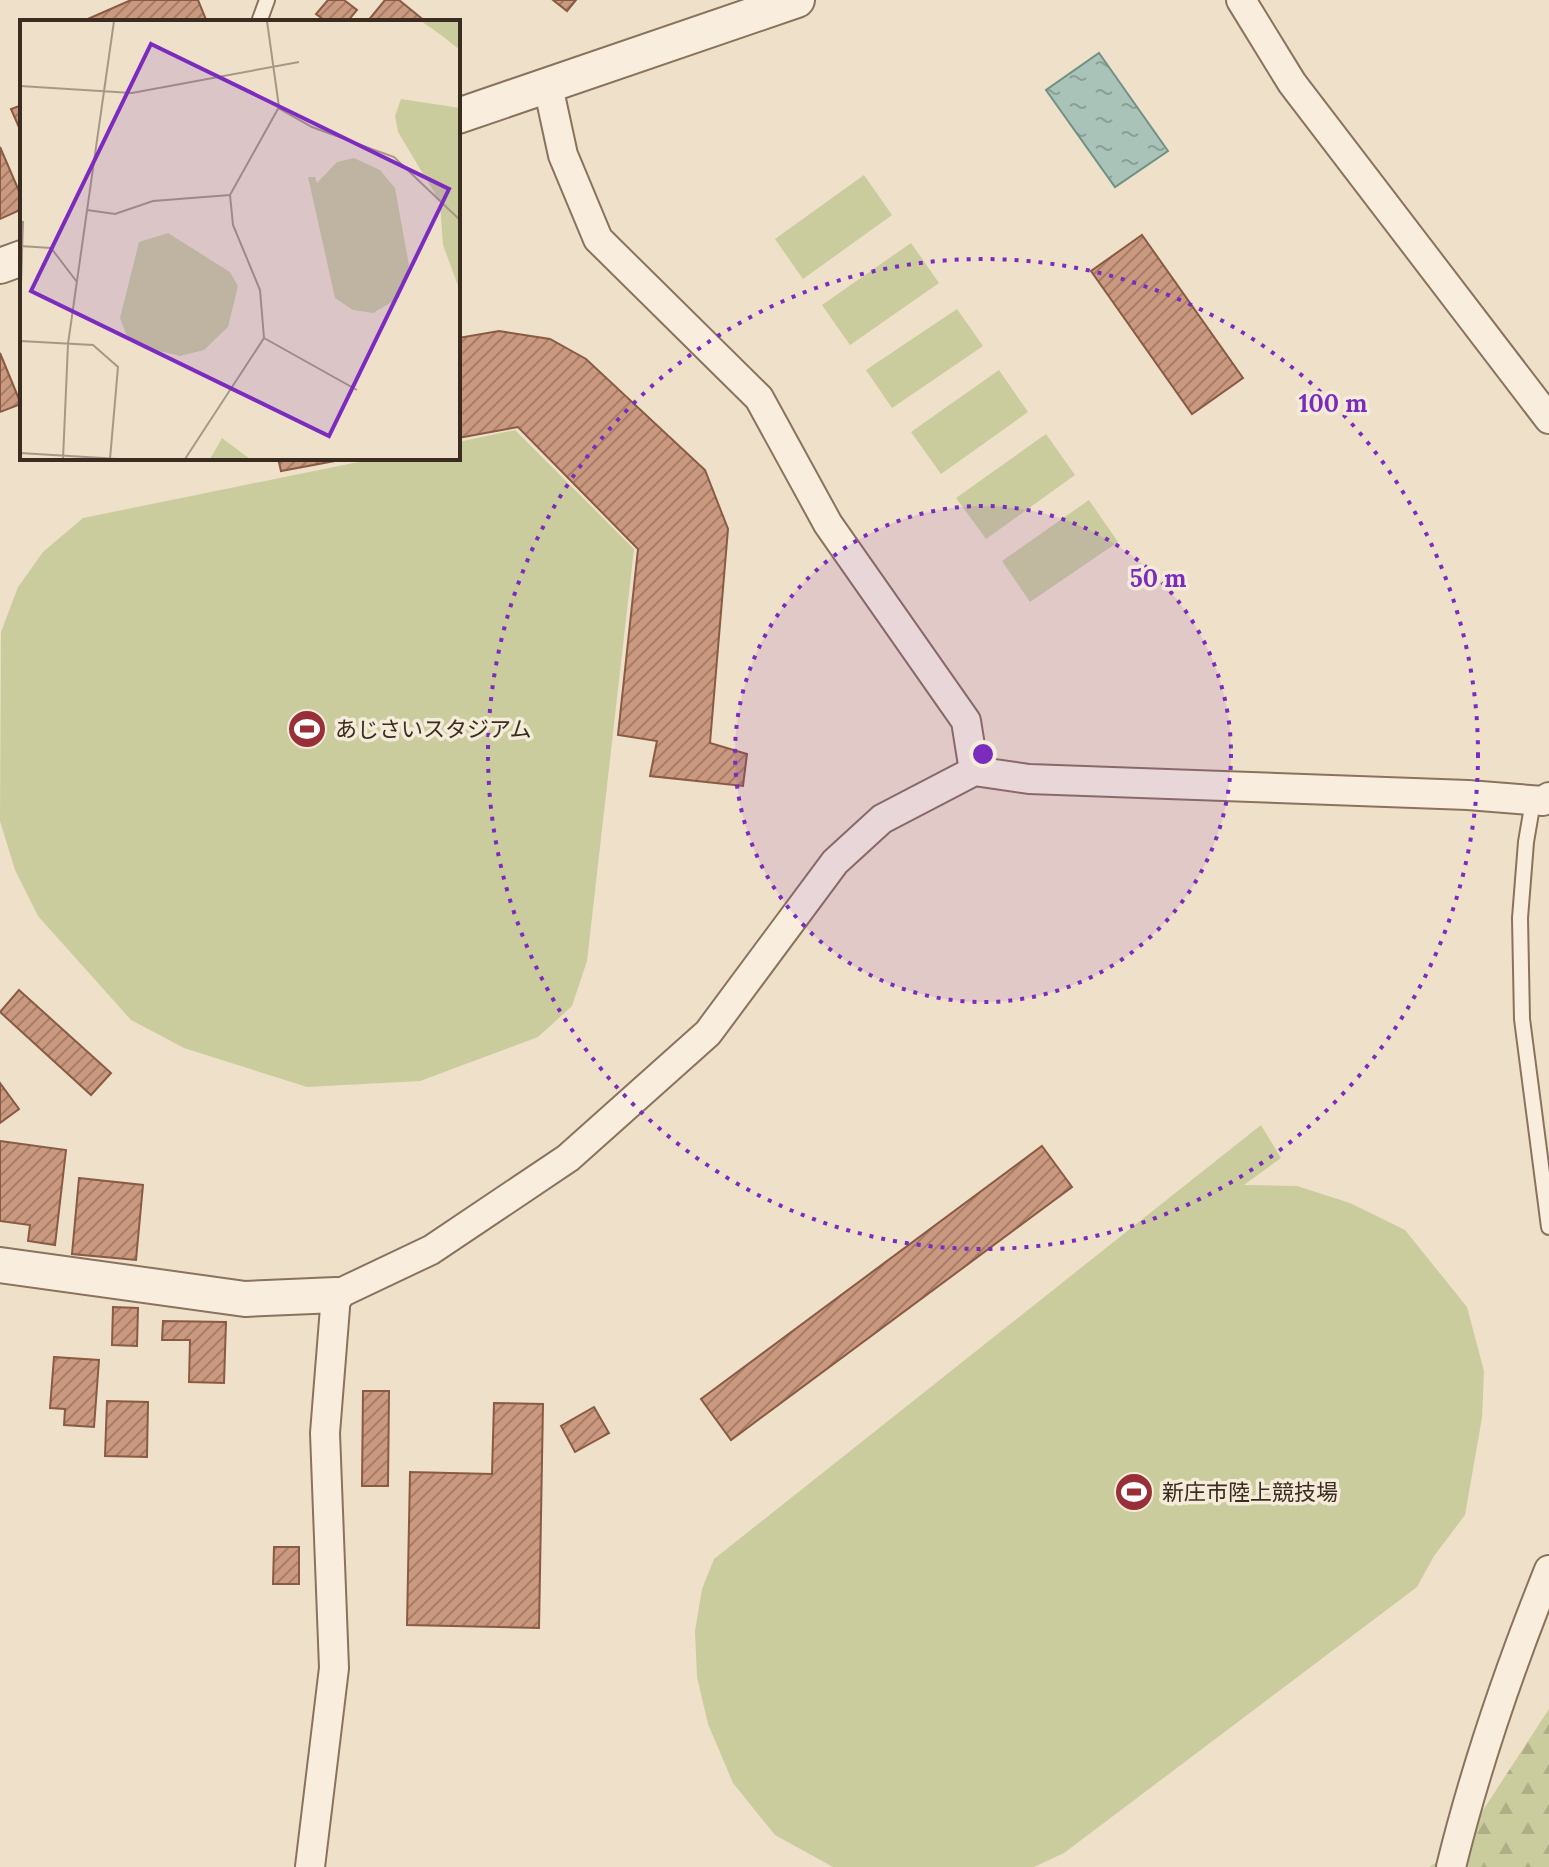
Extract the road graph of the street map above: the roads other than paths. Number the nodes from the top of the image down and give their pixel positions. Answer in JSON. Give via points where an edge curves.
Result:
{"nodes":[{"id":1,"x":267,"y":0,"type":"edge"},
{"id":2,"x":797,"y":0,"type":"edge"},
{"id":3,"x":1241,"y":0,"type":"edge"},
{"id":4,"x":260,"y":20,"type":"edge"},
{"id":5,"x":548,"y":86,"type":"junction"},
{"id":6,"x":460,"y":115,"type":"edge"},
{"id":7,"x":20,"y":259,"type":"edge"},
{"id":8,"x":0,"y":266,"type":"edge"},
{"id":9,"x":1549,"y":419,"type":"edge"},
{"id":10,"x":974,"y":771,"type":"junction"},
{"id":11,"x":1541,"y":799,"type":"edge"},
{"id":12,"x":1549,"y":1227,"type":"edge"},
{"id":13,"x":0,"y":1265,"type":"edge"},
{"id":14,"x":336,"y":1295,"type":"junction"},
{"id":15,"x":1549,"y":1570,"type":"edge"},
{"id":16,"x":310,"y":1867,"type":"edge"},
{"id":17,"x":1451,"y":1867,"type":"edge"}],
"edges":[{"from":1,"to":4,"type":"lane"},
{"from":2,"to":5,"type":"street"},
{"from":3,"to":9,"type":"street","via":[[1292,83]]},
{"from":5,"to":6,"type":"street"},
{"from":5,"to":10,"type":"street","via":[[563,155],[598,239],[759,398],[828,524],[966,721]]},
{"from":7,"to":8,"type":"street"},
{"from":10,"to":11,"type":"street","via":[[1029,779]]},
{"from":10,"to":14,"type":"street","via":[[882,819],[835,862],[708,1033],[568,1158],[431,1250]]},
{"from":11,"to":12,"type":"lane","via":[[1526,842],[1520,918],[1522,1019]]},
{"from":13,"to":14,"type":"street","via":[[245,1299]]},
{"from":14,"to":16,"type":"street","via":[[325,1433],[334,1668]]},
{"from":15,"to":17,"type":"street","via":[[1473,1777]]}]}
